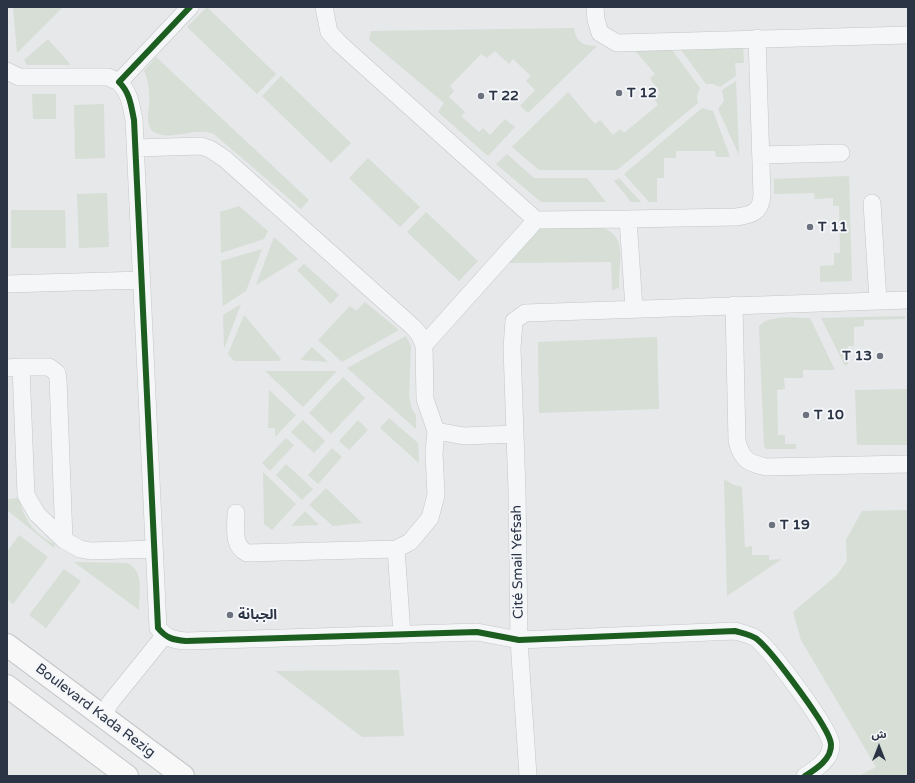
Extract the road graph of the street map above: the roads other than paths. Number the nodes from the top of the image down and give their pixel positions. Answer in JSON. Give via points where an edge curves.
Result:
{"nodes":[{"id":1,"x":190,"y":7,"type":"edge"},
{"id":2,"x":324,"y":7,"type":"edge"},
{"id":3,"x":595,"y":7,"type":"edge"},
{"id":4,"x":908,"y":35,"type":"edge"},
{"id":5,"x":757,"y":38,"type":"junction"},
{"id":6,"x":7,"y":71,"type":"edge"},
{"id":7,"x":119,"y":82,"type":"junction"},
{"id":8,"x":136,"y":148,"type":"junction"},
{"id":9,"x":841,"y":153,"type":"dead end"},
{"id":10,"x":761,"y":155,"type":"junction"},
{"id":11,"x":872,"y":203,"type":"dead end"},
{"id":12,"x":628,"y":219,"type":"junction"},
{"id":13,"x":536,"y":220,"type":"junction"},
{"id":14,"x":142,"y":280,"type":"junction"},
{"id":15,"x":7,"y":284,"type":"edge"},
{"id":16,"x":908,"y":300,"type":"edge"},
{"id":17,"x":878,"y":301,"type":"junction"},
{"id":18,"x":734,"y":305,"type":"junction"},
{"id":19,"x":634,"y":308,"type":"junction"},
{"id":20,"x":424,"y":345,"type":"junction"},
{"id":21,"x":14,"y":368,"type":"edge"},
{"id":22,"x":436,"y":431,"type":"junction"},
{"id":23,"x":515,"y":434,"type":"junction"},
{"id":24,"x":908,"y":464,"type":"edge"},
{"id":25,"x":236,"y":513,"type":"dead end"},
{"id":26,"x":64,"y":540,"type":"junction"},
{"id":27,"x":154,"y":549,"type":"junction"},
{"id":28,"x":396,"y":549,"type":"junction"},
{"id":29,"x":402,"y":634,"type":"junction"},
{"id":30,"x":164,"y":636,"type":"junction"},
{"id":31,"x":519,"y":640,"type":"junction"},
{"id":32,"x":7,"y":645,"type":"edge"},
{"id":33,"x":7,"y":686,"type":"edge"},
{"id":34,"x":103,"y":717,"type":"junction"},
{"id":35,"x":127,"y":776,"type":"edge"},
{"id":36,"x":183,"y":776,"type":"edge"},
{"id":37,"x":528,"y":776,"type":"edge"},
{"id":38,"x":805,"y":776,"type":"edge"}],
"edges":[{"from":1,"to":7,"type":"street"},
{"from":2,"to":13,"type":"street","via":[[329,32],[338,43]]},
{"from":3,"to":5,"type":"street","via":[[600,33],[617,43]]},
{"from":4,"to":5,"type":"street"},
{"from":5,"to":10,"type":"street"},
{"from":6,"to":7,"type":"street","via":[[19,77],[108,77]]},
{"from":7,"to":8,"type":"street","via":[[131,100]]},
{"from":8,"to":14,"type":"street"},
{"from":8,"to":20,"type":"street","via":[[201,146],[225,159],[412,327]]},
{"from":9,"to":10,"type":"street"},
{"from":10,"to":12,"type":"street","via":[[761,202],[752,214],[736,217]]},
{"from":11,"to":17,"type":"street"},
{"from":12,"to":13,"type":"street"},
{"from":12,"to":19,"type":"street"},
{"from":13,"to":20,"type":"street"},
{"from":14,"to":15,"type":"street"},
{"from":14,"to":27,"type":"street"},
{"from":16,"to":17,"type":"street","name":"Cité Smail Yefsah"},
{"from":17,"to":18,"type":"street","name":"Cité Smail Yefsah"},
{"from":18,"to":19,"type":"street","name":"Cité Smail Yefsah"},
{"from":18,"to":24,"type":"street","via":[[737,441],[740,453],[751,464],[766,467]]},
{"from":19,"to":23,"type":"street","name":"Cité Smail Yefsah","via":[[525,313],[514,321],[512,348]]},
{"from":20,"to":22,"type":"street","via":[[425,399]]},
{"from":21,"to":26,"type":"street","via":[[26,495],[37,514]]},
{"from":21,"to":26,"type":"street","via":[[49,367],[57,373]]},
{"from":22,"to":23,"type":"street","via":[[464,436]]},
{"from":22,"to":28,"type":"street","via":[[436,486],[430,518],[410,542]]},
{"from":23,"to":31,"type":"street","name":"Cité Smail Yefsah"},
{"from":25,"to":28,"type":"street","via":[[237,544],[247,553]]},
{"from":26,"to":27,"type":"street","via":[[80,549],[91,551]]},
{"from":27,"to":30,"type":"street","via":[[158,628]]},
{"from":28,"to":29,"type":"street"},
{"from":29,"to":30,"type":"street","via":[[186,641]]},
{"from":29,"to":31,"type":"street","via":[[478,632]]},
{"from":30,"to":34,"type":"street","via":[[110,703]]},
{"from":31,"to":37,"type":"street","name":"Cité Smail Yefsah"},
{"from":31,"to":38,"type":"street","via":[[735,631],[757,638],[797,686],[831,744],[827,758]]},
{"from":32,"to":34,"type":"main road","name":"Boulevard Kada Rezig"},
{"from":33,"to":35,"type":"main road"},
{"from":34,"to":36,"type":"main road","name":"Boulevard Kada Rezig"}]}
